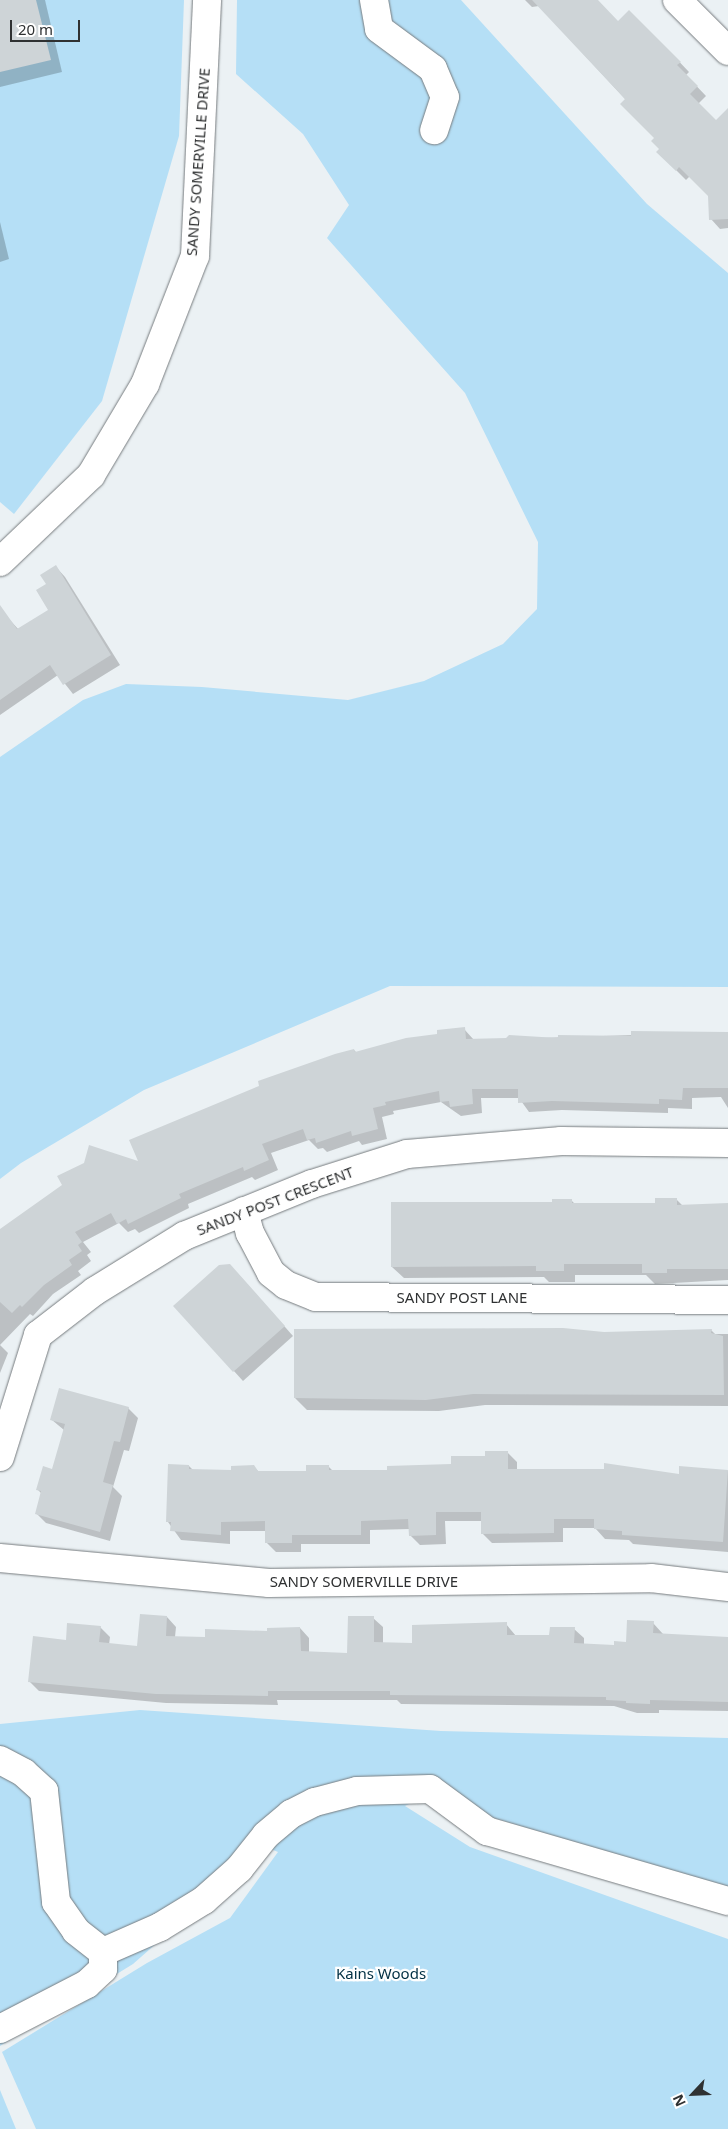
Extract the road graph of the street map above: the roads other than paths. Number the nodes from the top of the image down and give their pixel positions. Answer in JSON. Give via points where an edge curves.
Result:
{"nodes":[{"id":1,"x":207,"y":0,"type":"edge"},
{"id":2,"x":374,"y":0,"type":"edge"},
{"id":3,"x":677,"y":0,"type":"edge"},
{"id":4,"x":728,"y":52,"type":"edge"},
{"id":5,"x":434,"y":130,"type":"dead end"},
{"id":6,"x":0,"y":562,"type":"edge"},
{"id":7,"x":728,"y":1143,"type":"edge"},
{"id":8,"x":244,"y":1212,"type":"junction"},
{"id":9,"x":728,"y":1300,"type":"edge"},
{"id":10,"x":0,"y":1457,"type":"edge"},
{"id":11,"x":0,"y":1558,"type":"edge"},
{"id":12,"x":728,"y":1587,"type":"edge"},
{"id":13,"x":0,"y":1760,"type":"edge"},
{"id":14,"x":728,"y":1901,"type":"edge"},
{"id":15,"x":103,"y":1952,"type":"junction"},
{"id":16,"x":0,"y":2030,"type":"edge"}],
"edges":[{"from":1,"to":6,"type":"street","name":"SANDY SOMERVILLE DRIVE","via":[[195,256],[145,384],[91,475]]},
{"from":2,"to":5,"type":"street","via":[[378,29],[433,69],[445,97]]},
{"from":3,"to":4,"type":"street"},
{"from":7,"to":8,"type":"street","name":"SANDY POST CRESCENT","via":[[561,1141],[408,1154],[312,1184]]},
{"from":8,"to":9,"type":"street","name":"SANDY POST LANE","via":[[250,1233],[271,1272],[286,1285],[316,1297]]},
{"from":8,"to":10,"type":"street","name":"SANDY POST CRESCENT","via":[[184,1236],[95,1291],[38,1335]]},
{"from":11,"to":12,"type":"street","name":"SANDY SOMERVILLE DRIVE","via":[[269,1583],[651,1578]]},
{"from":13,"to":15,"type":"street","via":[[24,1773],[44,1791],[56,1902],[76,1931]]},
{"from":14,"to":15,"type":"street","via":[[487,1831],[430,1789],[357,1791],[315,1802],[291,1814],[266,1835],[239,1869],[204,1900],[160,1927]]},
{"from":15,"to":16,"type":"street","via":[[103,1969],[87,1984]]}]}
